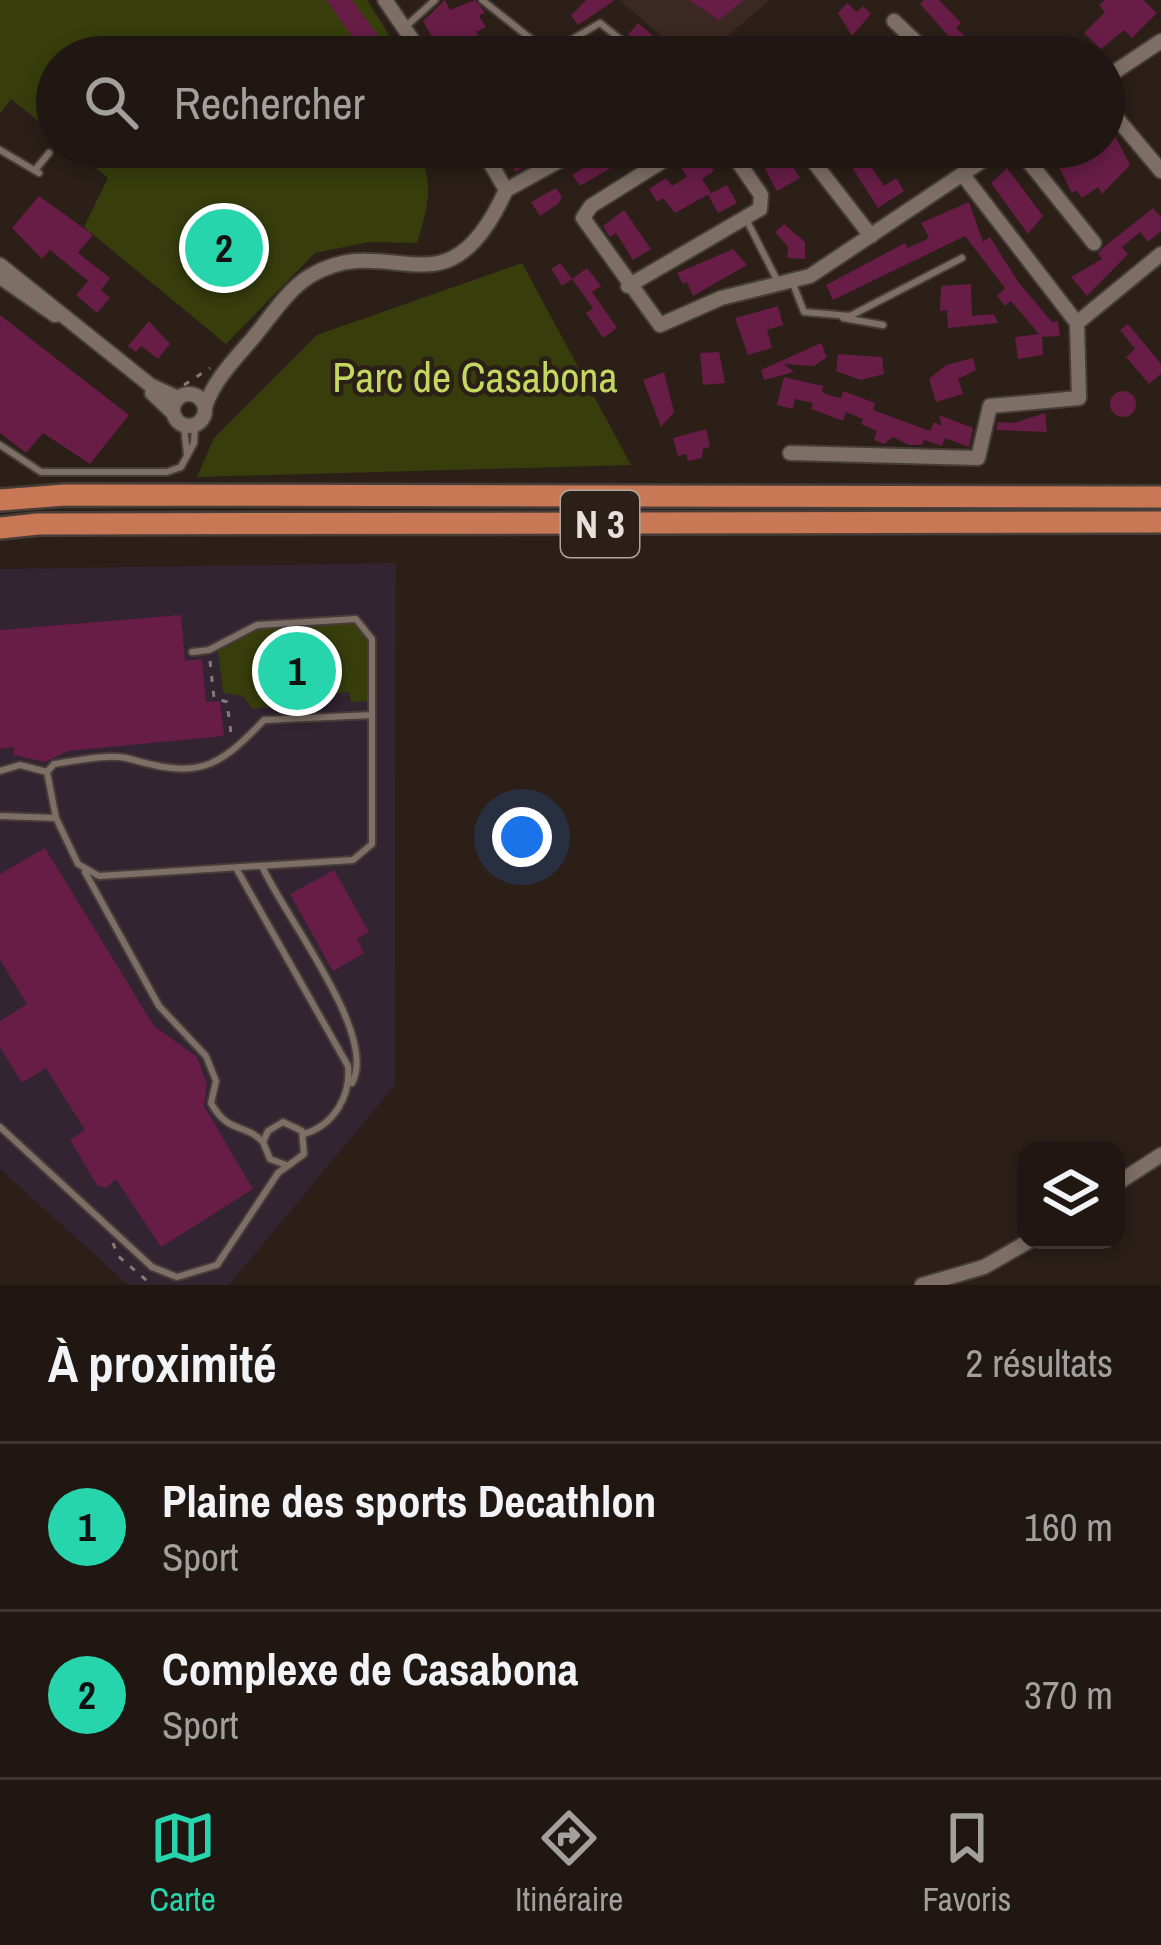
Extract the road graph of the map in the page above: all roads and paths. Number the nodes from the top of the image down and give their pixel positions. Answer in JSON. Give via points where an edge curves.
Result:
{"nodes":[{"id":1,"x":386,"y":0,"type":"edge"},
{"id":2,"x":435,"y":0,"type":"edge"},
{"id":3,"x":482,"y":0,"type":"edge"},
{"id":4,"x":894,"y":21,"type":"dead end"},
{"id":5,"x":404,"y":27,"type":"junction"},
{"id":6,"x":410,"y":36,"type":"edge"},
{"id":7,"x":523,"y":36,"type":"edge"},
{"id":8,"x":578,"y":36,"type":"edge"},
{"id":9,"x":616,"y":36,"type":"edge"},
{"id":10,"x":910,"y":36,"type":"edge"},
{"id":11,"x":1161,"y":41,"type":"edge"},
{"id":12,"x":1125,"y":65,"type":"edge"},
{"id":13,"x":1125,"y":128,"type":"edge"},
{"id":14,"x":0,"y":150,"type":"edge"},
{"id":15,"x":40,"y":168,"type":"edge"},
{"id":16,"x":493,"y":168,"type":"edge"},
{"id":17,"x":546,"y":168,"type":"edge"},
{"id":18,"x":653,"y":168,"type":"edge"},
{"id":19,"x":742,"y":168,"type":"edge"},
{"id":20,"x":818,"y":168,"type":"edge"},
{"id":21,"x":973,"y":168,"type":"edge"},
{"id":22,"x":1034,"y":168,"type":"edge"},
{"id":23,"x":1161,"y":171,"type":"edge"},
{"id":24,"x":963,"y":175,"type":"junction"},
{"id":25,"x":506,"y":190,"type":"junction"},
{"id":26,"x":746,"y":219,"type":"junction"},
{"id":27,"x":871,"y":236,"type":"junction"},
{"id":28,"x":1094,"y":243,"type":"dead end"},
{"id":29,"x":1161,"y":254,"type":"edge"},
{"id":30,"x":962,"y":258,"type":"dead end"},
{"id":31,"x":0,"y":265,"type":"edge"},
{"id":32,"x":3,"y":283,"type":"edge"},
{"id":33,"x":786,"y":283,"type":"junction"},
{"id":34,"x":628,"y":286,"type":"junction"},
{"id":35,"x":840,"y":318,"type":"junction"},
{"id":36,"x":1077,"y":323,"type":"junction"},
{"id":37,"x":883,"y":325,"type":"dead end"},
{"id":38,"x":218,"y":359,"type":"dead end"},
{"id":39,"x":185,"y":408,"type":"junction"},
{"id":40,"x":0,"y":445,"type":"edge"},
{"id":41,"x":790,"y":453,"type":"dead end"},
{"id":42,"x":0,"y":487,"type":"edge"},
{"id":43,"x":1161,"y":497,"type":"edge"},
{"id":44,"x":271,"y":498,"type":"junction"},
{"id":45,"x":0,"y":500,"type":"edge"},
{"id":46,"x":1161,"y":522,"type":"edge"},
{"id":47,"x":0,"y":528,"type":"edge"},
{"id":48,"x":208,"y":650,"type":"junction"},
{"id":49,"x":193,"y":652,"type":"dead end"},
{"id":50,"x":373,"y":716,"type":"junction"},
{"id":51,"x":237,"y":747,"type":"junction"},
{"id":52,"x":0,"y":771,"type":"edge"},
{"id":53,"x":47,"y":772,"type":"junction"},
{"id":54,"x":0,"y":816,"type":"edge"},
{"id":55,"x":56,"y":818,"type":"junction"},
{"id":56,"x":262,"y":866,"type":"junction"},
{"id":57,"x":236,"y":868,"type":"junction"},
{"id":58,"x":83,"y":869,"type":"junction"},
{"id":59,"x":350,"y":1087,"type":"junction"},
{"id":60,"x":0,"y":1126,"type":"edge"},
{"id":61,"x":304,"y":1134,"type":"junction"},
{"id":62,"x":263,"y":1142,"type":"junction"},
{"id":63,"x":267,"y":1155,"type":"junction"},
{"id":64,"x":1161,"y":1155,"type":"edge"},
{"id":65,"x":286,"y":1165,"type":"junction"},
{"id":66,"x":1125,"y":1178,"type":"edge"},
{"id":67,"x":270,"y":1186,"type":"junction"},
{"id":68,"x":108,"y":1228,"type":"junction"},
{"id":69,"x":1017,"y":1248,"type":"edge"},
{"id":70,"x":152,"y":1285,"type":"edge"},
{"id":71,"x":922,"y":1285,"type":"edge"}],
"edges":[{"from":1,"to":5,"type":"street"},
{"from":2,"to":5,"type":"lane"},
{"from":3,"to":7,"type":"lane"},
{"from":4,"to":10,"type":"street"},
{"from":5,"to":6,"type":"street"},
{"from":8,"to":9,"type":"lane","via":[[600,23]]},
{"from":11,"to":12,"type":"street"},
{"from":13,"to":23,"type":"street"},
{"from":14,"to":15,"type":"lane"},
{"from":16,"to":25,"type":"street"},
{"from":17,"to":25,"type":"street"},
{"from":18,"to":34,"type":"street","via":[[586,211],[585,225]]},
{"from":19,"to":26,"type":"street","via":[[761,195],[760,209]]},
{"from":20,"to":27,"type":"street"},
{"from":21,"to":24,"type":"street"},
{"from":22,"to":28,"type":"street"},
{"from":24,"to":27,"type":"street"},
{"from":24,"to":36,"type":"street"},
{"from":25,"to":39,"type":"street","via":[[478,241],[446,262],[344,264],[310,276]]},
{"from":26,"to":33,"type":"lane"},
{"from":26,"to":34,"type":"street"},
{"from":27,"to":33,"type":"street"},
{"from":29,"to":36,"type":"street"},
{"from":30,"to":35,"type":"lane"},
{"from":31,"to":39,"type":"street"},
{"from":32,"to":39,"type":"street"},
{"from":33,"to":34,"type":"street","via":[[721,298],[660,325]]},
{"from":33,"to":35,"type":"lane","via":[[804,311]]},
{"from":35,"to":37,"type":"lane"},
{"from":36,"to":41,"type":"street","via":[[1078,398],[990,406],[978,458]]},
{"from":38,"to":39,"type":"path","via":[[188,385],[167,385]]},
{"from":39,"to":40,"type":"lane","via":[[187,455],[167,472],[41,472]]},
{"from":42,"to":44,"type":"highway","number":"N 3","via":[[139,483]]},
{"from":43,"to":44,"type":"highway","number":"N 3"},
{"from":44,"to":45,"type":"highway","number":"N 3"},
{"from":46,"to":47,"type":"highway","number":"N 3"},
{"from":48,"to":49,"type":"lane"},
{"from":48,"to":50,"type":"lane","via":[[257,625],[356,619],[372,639]]},
{"from":48,"to":51,"type":"path","via":[[214,698],[226,702]]},
{"from":50,"to":51,"type":"lane","via":[[264,720]]},
{"from":50,"to":56,"type":"lane","via":[[368,853]]},
{"from":51,"to":53,"type":"lane","via":[[182,772],[112,758],[54,764]]},
{"from":52,"to":53,"type":"lane","via":[[20,765]]},
{"from":53,"to":55,"type":"lane"},
{"from":54,"to":55,"type":"lane"},
{"from":55,"to":58,"type":"lane"},
{"from":56,"to":57,"type":"lane"},
{"from":56,"to":59,"type":"lane","via":[[358,1045]]},
{"from":57,"to":58,"type":"lane","via":[[109,877]]},
{"from":57,"to":59,"type":"lane","via":[[348,1066]]},
{"from":58,"to":62,"type":"lane","via":[[159,1006],[206,1056],[216,1112],[225,1125]]},
{"from":59,"to":61,"type":"lane","via":[[325,1126]]},
{"from":60,"to":68,"type":"lane"},
{"from":61,"to":62,"type":"lane","via":[[283,1123]]},
{"from":61,"to":65,"type":"lane","via":[[304,1154]]},
{"from":62,"to":63,"type":"lane"},
{"from":63,"to":65,"type":"lane"},
{"from":63,"to":67,"type":"lane"},
{"from":64,"to":66,"type":"street"},
{"from":65,"to":67,"type":"lane"},
{"from":67,"to":68,"type":"lane","via":[[217,1265],[193,1276],[164,1274]]},
{"from":68,"to":70,"type":"path","via":[[118,1256]]},
{"from":69,"to":71,"type":"street","via":[[984,1268]]}]}
